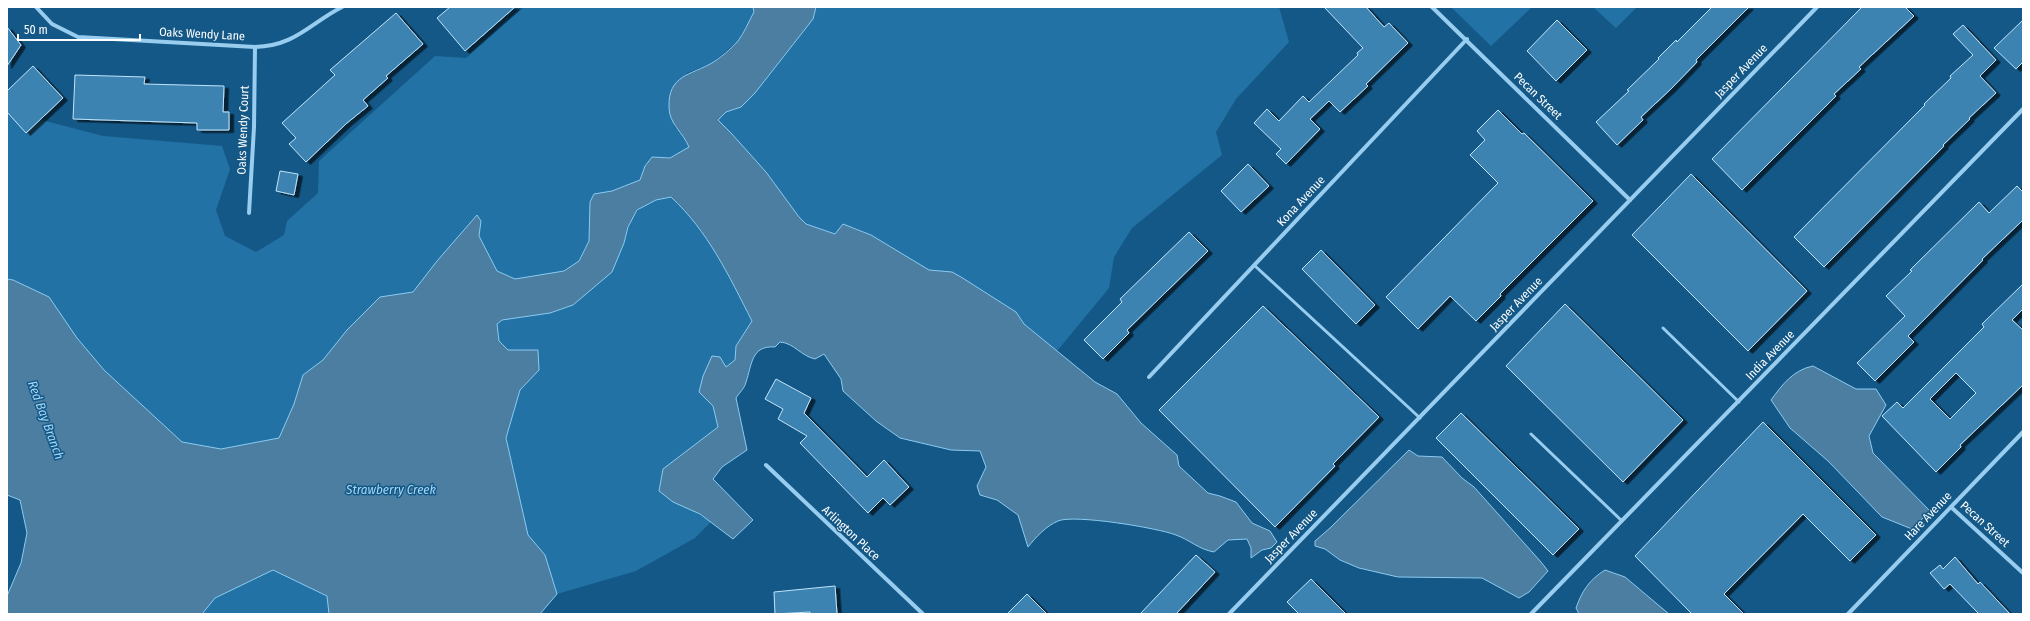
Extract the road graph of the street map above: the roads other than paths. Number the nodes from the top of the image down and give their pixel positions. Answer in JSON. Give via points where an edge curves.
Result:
{"nodes":[{"id":1,"x":36,"y":7,"type":"edge"},
{"id":2,"x":45,"y":7,"type":"edge"},
{"id":3,"x":342,"y":7,"type":"edge"},
{"id":4,"x":1432,"y":7,"type":"edge"},
{"id":5,"x":1817,"y":7,"type":"edge"},
{"id":6,"x":40,"y":12,"type":"junction"},
{"id":7,"x":1466,"y":39,"type":"junction"},
{"id":8,"x":255,"y":47,"type":"junction"},
{"id":9,"x":2023,"y":109,"type":"edge"},
{"id":10,"x":1630,"y":200,"type":"junction"},
{"id":11,"x":249,"y":213,"type":"dead end"},
{"id":12,"x":1254,"y":265,"type":"junction"},
{"id":13,"x":1663,"y":328,"type":"dead end"},
{"id":14,"x":1149,"y":377,"type":"dead end"},
{"id":15,"x":1739,"y":402,"type":"junction"},
{"id":16,"x":1420,"y":418,"type":"junction"},
{"id":17,"x":2023,"y":432,"type":"edge"},
{"id":18,"x":1531,"y":434,"type":"dead end"},
{"id":19,"x":766,"y":466,"type":"dead end"},
{"id":20,"x":1951,"y":507,"type":"junction"},
{"id":21,"x":1622,"y":521,"type":"junction"},
{"id":22,"x":2023,"y":573,"type":"edge"},
{"id":23,"x":923,"y":614,"type":"edge"},
{"id":24,"x":1229,"y":614,"type":"edge"},
{"id":25,"x":1531,"y":614,"type":"edge"},
{"id":26,"x":1848,"y":614,"type":"edge"}],
"edges":[{"from":1,"to":6,"type":"street","name":"Oaks Wendy Lane"},
{"from":2,"to":6,"type":"street"},
{"from":3,"to":8,"type":"street","name":"Oaks Wendy Lane","via":[[290,40]]},
{"from":4,"to":7,"type":"street","name":"Pecan Street"},
{"from":5,"to":10,"type":"street","name":"Jasper Avenue"},
{"from":6,"to":8,"type":"street","name":"Oaks Wendy Lane","via":[[52,24],[78,36]]},
{"from":7,"to":10,"type":"street","name":"Pecan Street"},
{"from":7,"to":12,"type":"street","name":"Kona Avenue"},
{"from":8,"to":11,"type":"street","name":"Oaks Wendy Court"},
{"from":9,"to":15,"type":"street","name":"India Avenue"},
{"from":10,"to":16,"type":"street","name":"Jasper Avenue"},
{"from":12,"to":14,"type":"street","name":"Kona Avenue"},
{"from":12,"to":16,"type":"lane"},
{"from":13,"to":15,"type":"lane"},
{"from":15,"to":21,"type":"street","name":"India Avenue"},
{"from":16,"to":24,"type":"street","name":"Jasper Avenue"},
{"from":17,"to":20,"type":"street","name":"Hare Avenue"},
{"from":18,"to":21,"type":"lane"},
{"from":19,"to":23,"type":"street","name":"Arlington Place"},
{"from":20,"to":22,"type":"street","name":"Pecan Street"},
{"from":20,"to":26,"type":"street","name":"Hare Avenue"},
{"from":21,"to":25,"type":"street","name":"India Avenue"}]}
